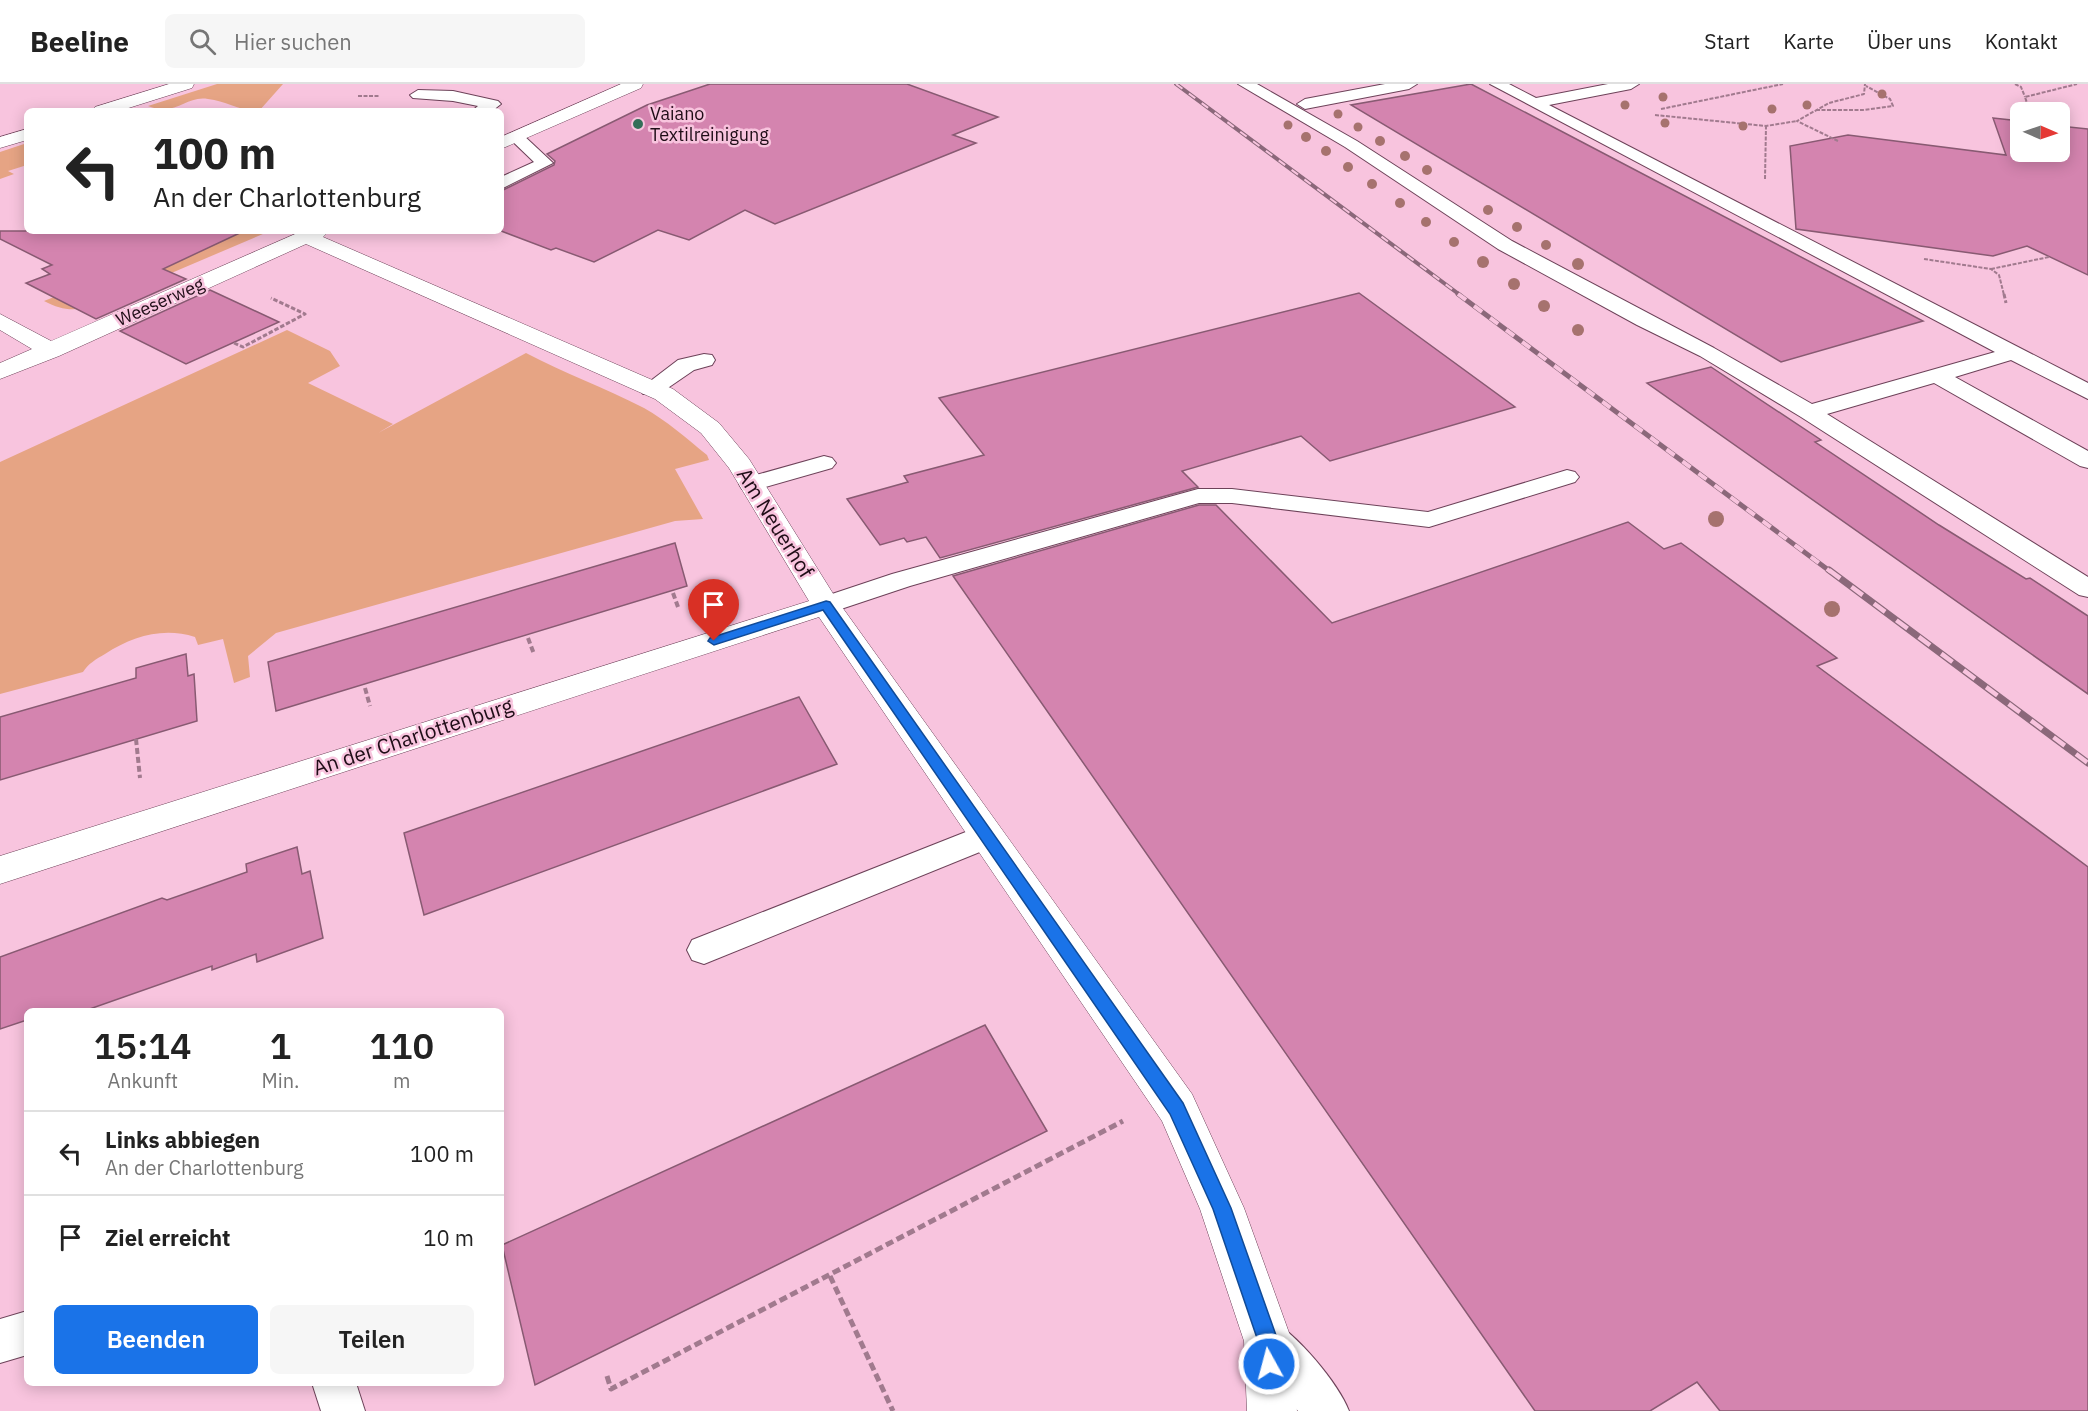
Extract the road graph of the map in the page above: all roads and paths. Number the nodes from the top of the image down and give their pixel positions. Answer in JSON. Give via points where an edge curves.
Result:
{"nodes":[{"id":1,"x":186,"y":84,"type":"edge"},
{"id":2,"x":634,"y":84,"type":"edge"},
{"id":3,"x":1246,"y":84,"type":"edge"},
{"id":4,"x":1270,"y":84,"type":"edge"},
{"id":5,"x":1341,"y":84,"type":"edge"},
{"id":6,"x":1409,"y":84,"type":"edge"},
{"id":7,"x":1498,"y":84,"type":"edge"},
{"id":8,"x":1631,"y":84,"type":"edge"},
{"id":9,"x":1783,"y":84,"type":"edge"},
{"id":10,"x":2015,"y":84,"type":"edge"},
{"id":11,"x":2077,"y":84,"type":"edge"},
{"id":12,"x":1866,"y":85,"type":"edge"},
{"id":13,"x":1287,"y":94,"type":"junction"},
{"id":14,"x":418,"y":95,"type":"dead end"},
{"id":15,"x":500,"y":95,"type":"dead end"},
{"id":16,"x":2025,"y":97,"type":"junction"},
{"id":17,"x":462,"y":98,"type":"junction"},
{"id":18,"x":2027,"y":102,"type":"edge"},
{"id":19,"x":1534,"y":103,"type":"junction"},
{"id":20,"x":1305,"y":104,"type":"junction"},
{"id":21,"x":481,"y":107,"type":"edge"},
{"id":22,"x":110,"y":108,"type":"edge"},
{"id":23,"x":445,"y":108,"type":"edge"},
{"id":24,"x":1812,"y":110,"type":"junction"},
{"id":25,"x":1652,"y":111,"type":"dead end"},
{"id":26,"x":1797,"y":121,"type":"junction"},
{"id":27,"x":1766,"y":126,"type":"dead end"},
{"id":28,"x":24,"y":135,"type":"edge"},
{"id":29,"x":509,"y":141,"type":"edge"},
{"id":30,"x":1838,"y":141,"type":"dead end"},
{"id":31,"x":0,"y":143,"type":"edge"},
{"id":32,"x":504,"y":183,"type":"edge"},
{"id":33,"x":312,"y":234,"type":"edge"},
{"id":34,"x":2049,"y":256,"type":"dead end"},
{"id":35,"x":221,"y":275,"type":"junction"},
{"id":36,"x":2008,"y":312,"type":"dead end"},
{"id":37,"x":0,"y":321,"type":"edge"},
{"id":38,"x":234,"y":343,"type":"dead end"},
{"id":39,"x":51,"y":351,"type":"junction"},
{"id":40,"x":2013,"y":352,"type":"junction"},
{"id":41,"x":704,"y":360,"type":"dead end"},
{"id":42,"x":0,"y":372,"type":"edge"},
{"id":43,"x":1936,"y":375,"type":"junction"},
{"id":44,"x":651,"y":389,"type":"junction"},
{"id":45,"x":2088,"y":392,"type":"edge"},
{"id":46,"x":1835,"y":405,"type":"junction"},
{"id":47,"x":1809,"y":412,"type":"junction"},
{"id":48,"x":2088,"y":461,"type":"edge"},
{"id":49,"x":824,"y":463,"type":"dead end"},
{"id":50,"x":1567,"y":477,"type":"dead end"},
{"id":51,"x":751,"y":484,"type":"junction"},
{"id":52,"x":2088,"y":589,"type":"edge"},
{"id":53,"x":826,"y":605,"type":"junction"},
{"id":54,"x":986,"y":836,"type":"junction"},
{"id":55,"x":0,"y":870,"type":"edge"},
{"id":56,"x":704,"y":950,"type":"dead end"},
{"id":57,"x":1168,"y":1097,"type":"junction"},
{"id":58,"x":830,"y":1276,"type":"junction"},
{"id":59,"x":24,"y":1334,"type":"edge"},
{"id":60,"x":0,"y":1341,"type":"edge"},
{"id":61,"x":1268,"y":1341,"type":"junction"},
{"id":62,"x":607,"y":1376,"type":"dead end"},
{"id":63,"x":335,"y":1386,"type":"edge"},
{"id":64,"x":343,"y":1411,"type":"edge"},
{"id":65,"x":894,"y":1411,"type":"edge"},
{"id":66,"x":1272,"y":1411,"type":"edge"},
{"id":67,"x":1327,"y":1411,"type":"edge"}],
"edges":[{"from":1,"to":22,"type":"street"},
{"from":2,"to":29,"type":"street"},
{"from":3,"to":47,"type":"lane","via":[[1351,144],[1505,245],[1707,352]]},
{"from":4,"to":13,"type":"lane"},
{"from":5,"to":13,"type":"lane"},
{"from":6,"to":20,"type":"lane"},
{"from":7,"to":19,"type":"lane"},
{"from":8,"to":19,"type":"lane"},
{"from":9,"to":25,"type":"path"},
{"from":10,"to":16,"type":"path"},
{"from":11,"to":16,"type":"path"},
{"from":12,"to":24,"type":"path","via":[[1864,94],[1830,101]]},
{"from":12,"to":24,"type":"path","via":[[1890,99],[1893,106]]},
{"from":13,"to":20,"type":"lane"},
{"from":14,"to":17,"type":"lane"},
{"from":15,"to":21,"type":"lane"},
{"from":16,"to":18,"type":"path"},
{"from":17,"to":21,"type":"lane"},
{"from":17,"to":23,"type":"lane"},
{"from":19,"to":40,"type":"lane"},
{"from":20,"to":46,"type":"lane","via":[[1568,268],[1655,308]]},
{"from":24,"to":26,"type":"path"},
{"from":26,"to":27,"type":"path"},
{"from":26,"to":30,"type":"path"},
{"from":28,"to":31,"type":"street"},
{"from":29,"to":32,"type":"lane","via":[[544,163]]},
{"from":33,"to":35,"type":"street","name":"Weeserweg"},
{"from":33,"to":44,"type":"street","name":"Am Neuerhof"},
{"from":34,"to":36,"type":"path","via":[[1991,269],[1999,275]]},
{"from":35,"to":38,"type":"path","via":[[305,314],[243,347]]},
{"from":35,"to":39,"type":"street","name":"Weeserweg"},
{"from":37,"to":39,"type":"street"},
{"from":39,"to":42,"type":"street","name":"Weeserweg"},
{"from":40,"to":43,"type":"lane"},
{"from":40,"to":45,"type":"lane"},
{"from":41,"to":44,"type":"lane","via":[[686,365]]},
{"from":43,"to":46,"type":"lane"},
{"from":43,"to":48,"type":"lane"},
{"from":44,"to":51,"type":"street","name":"Am Neuerhof","via":[[710,428]]},
{"from":46,"to":47,"type":"lane"},
{"from":47,"to":52,"type":"lane"},
{"from":49,"to":51,"type":"lane"},
{"from":50,"to":53,"type":"lane","via":[[1429,520],[1232,496],[1198,496]]},
{"from":51,"to":53,"type":"street","name":"Am Neuerhof"},
{"from":53,"to":54,"type":"street","name":"Am Neuerhof"},
{"from":53,"to":55,"type":"street","name":"An der Charlottenburg"},
{"from":54,"to":56,"type":"lane"},
{"from":54,"to":57,"type":"street","name":"Am Neuerhof"},
{"from":57,"to":58,"type":"path"},
{"from":57,"to":61,"type":"street","name":"Am Neuerhof","via":[[1222,1208]]},
{"from":58,"to":62,"type":"path","via":[[611,1389]]},
{"from":58,"to":65,"type":"path"},
{"from":59,"to":60,"type":"lane"},
{"from":61,"to":66,"type":"street","name":"Am Neuerhof"},
{"from":61,"to":67,"type":"lane"},
{"from":63,"to":64,"type":"lane"}]}
